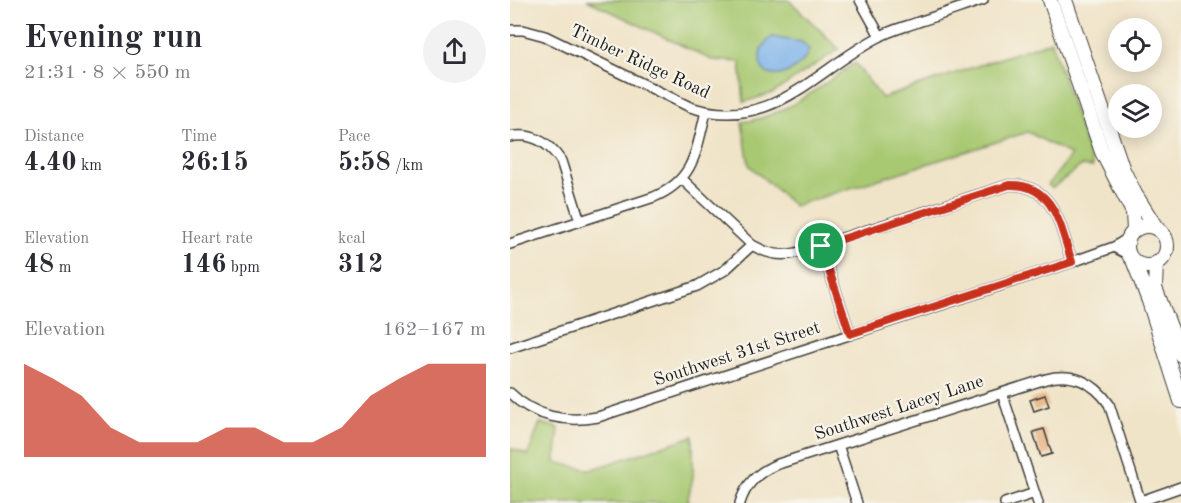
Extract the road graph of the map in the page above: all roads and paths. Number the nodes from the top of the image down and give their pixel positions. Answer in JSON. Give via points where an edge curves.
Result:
{"nodes":[{"id":1,"x":860,"y":0,"type":"edge"},
{"id":2,"x":981,"y":0,"type":"edge"},
{"id":3,"x":1050,"y":0,"type":"edge"},
{"id":4,"x":1058,"y":0,"type":"edge"},
{"id":5,"x":1065,"y":0,"type":"edge"},
{"id":6,"x":1070,"y":15,"type":"junction"},
{"id":7,"x":510,"y":30,"type":"edge"},
{"id":8,"x":880,"y":36,"type":"junction"},
{"id":9,"x":706,"y":112,"type":"junction"},
{"id":10,"x":510,"y":137,"type":"edge"},
{"id":11,"x":682,"y":179,"type":"junction"},
{"id":12,"x":580,"y":221,"type":"junction"},
{"id":13,"x":1157,"y":229,"type":"junction"},
{"id":14,"x":1131,"y":235,"type":"junction"},
{"id":15,"x":510,"y":244,"type":"edge"},
{"id":16,"x":752,"y":244,"type":"junction"},
{"id":17,"x":821,"y":246,"type":"junction"},
{"id":18,"x":1114,"y":247,"type":"junction"},
{"id":19,"x":1131,"y":258,"type":"junction"},
{"id":20,"x":1072,"y":262,"type":"junction"},
{"id":21,"x":1156,"y":264,"type":"junction"},
{"id":22,"x":850,"y":334,"type":"junction"},
{"id":23,"x":510,"y":348,"type":"edge"},
{"id":24,"x":1181,"y":355,"type":"edge"},
{"id":25,"x":510,"y":393,"type":"edge"},
{"id":26,"x":1002,"y":393,"type":"junction"},
{"id":27,"x":1181,"y":401,"type":"edge"},
{"id":28,"x":838,"y":445,"type":"junction"},
{"id":29,"x":1181,"y":487,"type":"edge"},
{"id":30,"x":1036,"y":498,"type":"edge"},
{"id":31,"x":740,"y":502,"type":"edge"},
{"id":32,"x":1141,"y":502,"type":"edge"},
{"id":33,"x":857,"y":503,"type":"edge"},
{"id":34,"x":1005,"y":503,"type":"edge"}],
"edges":[{"from":1,"to":8,"type":"street"},
{"from":2,"to":8,"type":"street","name":"Timber Ridge Road"},
{"from":3,"to":14,"type":"main road","via":[[1102,152],[1132,212]]},
{"from":4,"to":6,"type":"street"},
{"from":5,"to":6,"type":"main road"},
{"from":6,"to":13,"type":"main road","via":[[1123,170]]},
{"from":7,"to":9,"type":"street","name":"Timber Ridge Road","via":[[545,36]]},
{"from":8,"to":9,"type":"street","name":"Timber Ridge Road","via":[[770,106],[735,114]]},
{"from":9,"to":11,"type":"street","via":[[695,158]]},
{"from":10,"to":12,"type":"street","via":[[532,137],[555,153]]},
{"from":11,"to":12,"type":"street","via":[[665,192]]},
{"from":11,"to":16,"type":"street"},
{"from":12,"to":15,"type":"street"},
{"from":13,"to":14,"type":"main road","via":[[1145,226]]},
{"from":13,"to":21,"type":"main road","via":[[1166,247]]},
{"from":14,"to":18,"type":"street","name":"Southwest 31st Street"},
{"from":14,"to":19,"type":"main road","via":[[1127,244]]},
{"from":16,"to":17,"type":"street","via":[[768,253],[786,255]]},
{"from":16,"to":23,"type":"street","via":[[725,270],[697,286]]},
{"from":17,"to":20,"type":"street","via":[[1009,185],[1030,188],[1044,196],[1055,212]]},
{"from":17,"to":22,"type":"street"},
{"from":18,"to":19,"type":"street"},
{"from":18,"to":20,"type":"street","name":"Southwest 31st Street"},
{"from":19,"to":21,"type":"main road","via":[[1144,266]]},
{"from":19,"to":27,"type":"main road"},
{"from":20,"to":22,"type":"street","name":"Southwest 31st Street"},
{"from":21,"to":24,"type":"main road","via":[[1155,288]]},
{"from":22,"to":25,"type":"street","name":"Southwest 31st Street","via":[[584,420],[546,415]]},
{"from":26,"to":28,"type":"street","name":"Southwest Lacey Lane"},
{"from":26,"to":30,"type":"street"},
{"from":26,"to":32,"type":"street","name":"Southwest Lacey Lane","via":[[1063,376],[1083,380],[1095,388],[1109,404]]},
{"from":28,"to":31,"type":"street","name":"Southwest Lacey Lane","via":[[765,470],[749,483]]},
{"from":28,"to":33,"type":"street"},
{"from":29,"to":32,"type":"street"},
{"from":30,"to":34,"type":"street"}]}
